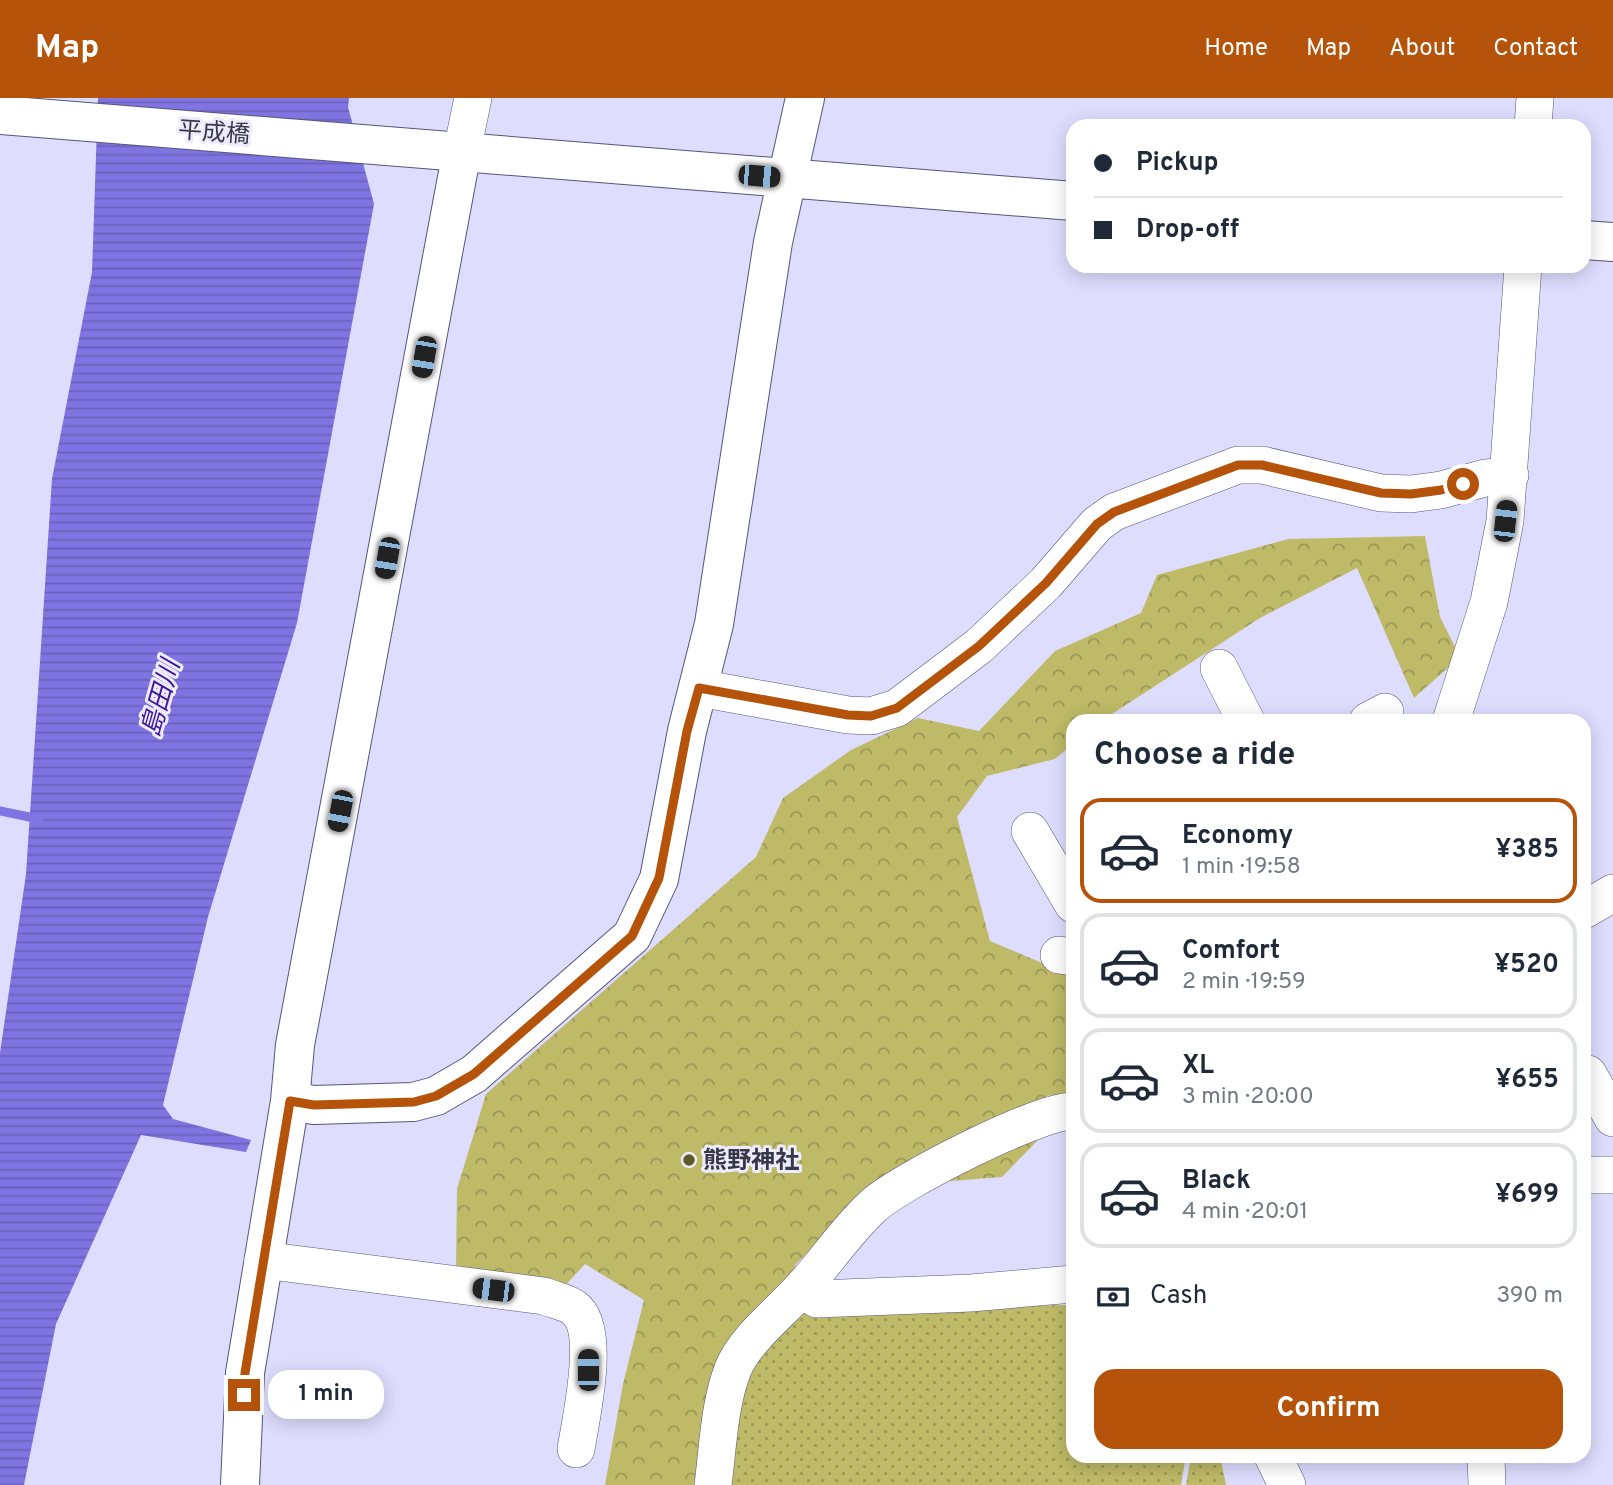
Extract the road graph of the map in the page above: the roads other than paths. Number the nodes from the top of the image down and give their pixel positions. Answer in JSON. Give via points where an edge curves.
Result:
{"nodes":[{"id":1,"x":473,"y":98,"type":"edge"},
{"id":2,"x":805,"y":98,"type":"edge"},
{"id":3,"x":1535,"y":98,"type":"edge"},
{"id":4,"x":0,"y":116,"type":"edge"},
{"id":5,"x":1534,"y":119,"type":"edge"},
{"id":6,"x":445,"y":150,"type":"junction"},
{"id":7,"x":786,"y":178,"type":"junction"},
{"id":8,"x":1066,"y":200,"type":"edge"},
{"id":9,"x":1591,"y":241,"type":"edge"},
{"id":10,"x":1613,"y":243,"type":"edge"},
{"id":11,"x":1523,"y":273,"type":"edge"},
{"id":12,"x":1510,"y":475,"type":"junction"},
{"id":13,"x":1219,"y":668,"type":"dead end"},
{"id":14,"x":699,"y":688,"type":"junction"},
{"id":15,"x":1242,"y":714,"type":"edge"},
{"id":16,"x":1453,"y":714,"type":"edge"},
{"id":17,"x":1030,"y":831,"type":"dead end"},
{"id":18,"x":1066,"y":892,"type":"edge"},
{"id":19,"x":1613,"y":893,"type":"edge"},
{"id":20,"x":1591,"y":906,"type":"edge"},
{"id":21,"x":1595,"y":1070,"type":"edge"},
{"id":22,"x":290,"y":1101,"type":"junction"},
{"id":23,"x":1066,"y":1113,"type":"edge"},
{"id":24,"x":1613,"y":1118,"type":"edge"},
{"id":25,"x":1591,"y":1175,"type":"edge"},
{"id":26,"x":1613,"y":1175,"type":"edge"},
{"id":27,"x":263,"y":1260,"type":"junction"},
{"id":28,"x":1066,"y":1285,"type":"edge"},
{"id":29,"x":802,"y":1288,"type":"junction"},
{"id":30,"x":576,"y":1449,"type":"dead end"},
{"id":31,"x":1276,"y":1463,"type":"edge"},
{"id":32,"x":1486,"y":1463,"type":"edge"},
{"id":33,"x":240,"y":1485,"type":"edge"},
{"id":34,"x":713,"y":1485,"type":"edge"},
{"id":35,"x":1287,"y":1485,"type":"edge"},
{"id":36,"x":1487,"y":1485,"type":"edge"}],
"edges":[{"from":1,"to":6,"type":"street"},
{"from":2,"to":7,"type":"street"},
{"from":3,"to":5,"type":"street"},
{"from":4,"to":6,"type":"street","name":"平成橋"},
{"from":6,"to":7,"type":"street","name":"平成橋"},
{"from":6,"to":22,"type":"street","via":[[295,1045]]},
{"from":7,"to":8,"type":"street","name":"平成橋"},
{"from":7,"to":14,"type":"street","via":[[714,624]]},
{"from":9,"to":10,"type":"street"},
{"from":11,"to":12,"type":"street"},
{"from":12,"to":14,"type":"street","via":[[1441,490],[1381,493],[1262,465],[1238,465],[1114,512],[1097,524],[1046,583],[979,646],[897,708],[871,716],[848,715]]},
{"from":12,"to":16,"type":"street","via":[[1489,602]]},
{"from":13,"to":15,"type":"street"},
{"from":14,"to":22,"type":"street","via":[[659,878],[632,936],[474,1074],[436,1096],[414,1102],[314,1105]]},
{"from":17,"to":18,"type":"street"},
{"from":19,"to":20,"type":"street"},
{"from":21,"to":24,"type":"street"},
{"from":22,"to":27,"type":"street"},
{"from":23,"to":29,"type":"street","via":[[1031,1121],[909,1181],[872,1206]]},
{"from":25,"to":26,"type":"street"},
{"from":27,"to":30,"type":"street","via":[[544,1296],[575,1308],[588,1328],[588,1370]]},
{"from":27,"to":33,"type":"street","via":[[245,1373]]},
{"from":28,"to":29,"type":"street","via":[[817,1299]]},
{"from":29,"to":34,"type":"street","via":[[756,1336],[734,1367],[725,1396]]},
{"from":31,"to":35,"type":"street"},
{"from":32,"to":36,"type":"street"}]}
